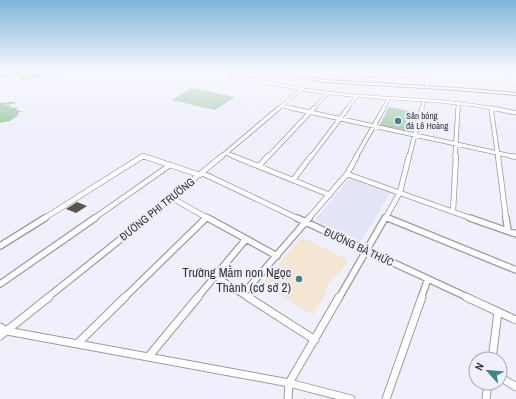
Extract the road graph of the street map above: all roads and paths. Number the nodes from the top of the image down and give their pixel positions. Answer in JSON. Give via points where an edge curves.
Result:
{"nodes":[{"id":1,"x":301,"y":89,"type":"edge"},
{"id":2,"x":304,"y":90,"type":"edge"},
{"id":3,"x":467,"y":90,"type":"edge"},
{"id":4,"x":516,"y":93,"type":"edge"},
{"id":5,"x":327,"y":94,"type":"junction"},
{"id":6,"x":357,"y":96,"type":"junction"},
{"id":7,"x":389,"y":98,"type":"junction"},
{"id":8,"x":424,"y":100,"type":"junction"},
{"id":9,"x":458,"y":102,"type":"junction"},
{"id":10,"x":282,"y":106,"type":"junction"},
{"id":11,"x":491,"y":108,"type":"junction"},
{"id":12,"x":310,"y":112,"type":"junction"},
{"id":13,"x":516,"y":113,"type":"edge"},
{"id":14,"x":340,"y":119,"type":"junction"},
{"id":15,"x":373,"y":126,"type":"junction"},
{"id":16,"x":415,"y":136,"type":"junction"},
{"id":17,"x":456,"y":144,"type":"junction"},
{"id":18,"x":226,"y":153,"type":"junction"},
{"id":19,"x":498,"y":153,"type":"junction"},
{"id":20,"x":516,"y":157,"type":"edge"},
{"id":21,"x":170,"y":165,"type":"junction"},
{"id":22,"x":259,"y":166,"type":"junction"},
{"id":23,"x":201,"y":174,"type":"junction"},
{"id":24,"x":348,"y":174,"type":"junction"},
{"id":25,"x":293,"y":180,"type":"junction"},
{"id":26,"x":400,"y":192,"type":"junction"},
{"id":27,"x":330,"y":195,"type":"junction"},
{"id":28,"x":172,"y":198,"type":"junction"},
{"id":29,"x":453,"y":211,"type":"junction"},
{"id":30,"x":207,"y":217,"type":"junction"},
{"id":31,"x":386,"y":217,"type":"junction"},
{"id":32,"x":306,"y":222,"type":"junction"},
{"id":33,"x":508,"y":231,"type":"junction"},
{"id":34,"x":516,"y":234,"type":"edge"},
{"id":35,"x":246,"y":239,"type":"junction"},
{"id":36,"x":0,"y":246,"type":"edge"},
{"id":37,"x":367,"y":250,"type":"junction"},
{"id":38,"x":277,"y":256,"type":"junction"},
{"id":39,"x":516,"y":270,"type":"edge"},
{"id":40,"x":215,"y":276,"type":"junction"},
{"id":41,"x":428,"y":279,"type":"junction"},
{"id":42,"x":0,"y":284,"type":"edge"},
{"id":43,"x":243,"y":294,"type":"junction"},
{"id":44,"x":498,"y":312,"type":"junction"},
{"id":45,"x":516,"y":320,"type":"edge"},
{"id":46,"x":3,"y":329,"type":"edge"},
{"id":47,"x":0,"y":336,"type":"edge"},
{"id":48,"x":314,"y":340,"type":"junction"},
{"id":49,"x":78,"y":343,"type":"junction"},
{"id":50,"x":493,"y":351,"type":"edge"},
{"id":51,"x":149,"y":356,"type":"junction"},
{"id":52,"x":289,"y":383,"type":"junction"},
{"id":53,"x":288,"y":399,"type":"edge"},
{"id":54,"x":351,"y":399,"type":"edge"},
{"id":55,"x":386,"y":399,"type":"edge"}],
"edges":[{"from":1,"to":10,"type":"street","name":"ĐƯỜNG PHI TRƯỜNG"},
{"from":2,"to":5,"type":"street"},
{"from":3,"to":4,"type":"main road"},
{"from":5,"to":6,"type":"street"},
{"from":5,"to":12,"type":"street"},
{"from":6,"to":7,"type":"street"},
{"from":6,"to":14,"type":"street"},
{"from":7,"to":8,"type":"street"},
{"from":7,"to":15,"type":"street"},
{"from":8,"to":9,"type":"street"},
{"from":8,"to":16,"type":"street"},
{"from":9,"to":11,"type":"street"},
{"from":9,"to":17,"type":"street"},
{"from":10,"to":12,"type":"street"},
{"from":10,"to":18,"type":"street","name":"ĐƯỜNG PHI TRƯỜNG"},
{"from":11,"to":13,"type":"street"},
{"from":11,"to":19,"type":"street"},
{"from":12,"to":14,"type":"street"},
{"from":12,"to":22,"type":"street"},
{"from":14,"to":15,"type":"street"},
{"from":14,"to":25,"type":"street"},
{"from":15,"to":16,"type":"street"},
{"from":15,"to":24,"type":"street"},
{"from":16,"to":17,"type":"street"},
{"from":16,"to":26,"type":"street"},
{"from":17,"to":19,"type":"street"},
{"from":17,"to":29,"type":"street"},
{"from":18,"to":22,"type":"street"},
{"from":18,"to":23,"type":"street","name":"ĐƯỜNG PHI TRƯỜNG"},
{"from":19,"to":20,"type":"street"},
{"from":19,"to":33,"type":"street"},
{"from":21,"to":23,"type":"street","name":"ĐƯỜNG BÀ THỨC"},
{"from":21,"to":36,"type":"street","name":"ĐƯỜNG BÀ THỨC","via":[[143,156]]},
{"from":21,"to":42,"type":"street"},
{"from":22,"to":25,"type":"street"},
{"from":23,"to":28,"type":"street","name":"ĐƯỜNG PHI TRƯỜNG"},
{"from":23,"to":32,"type":"street","name":"ĐƯỜNG BÀ THỨC"},
{"from":24,"to":26,"type":"street"},
{"from":24,"to":27,"type":"street"},
{"from":25,"to":27,"type":"street"},
{"from":26,"to":29,"type":"street"},
{"from":26,"to":31,"type":"street"},
{"from":27,"to":32,"type":"street"},
{"from":28,"to":30,"type":"street"},
{"from":28,"to":46,"type":"street","name":"ĐƯỜNG PHI TRƯỜNG"},
{"from":29,"to":33,"type":"street"},
{"from":30,"to":35,"type":"street"},
{"from":30,"to":49,"type":"street"},
{"from":31,"to":37,"type":"street"},
{"from":31,"to":39,"type":"street"},
{"from":32,"to":37,"type":"street","name":"ĐƯỜNG BÀ THỨC"},
{"from":32,"to":38,"type":"street"},
{"from":33,"to":34,"type":"street"},
{"from":35,"to":38,"type":"street"},
{"from":35,"to":40,"type":"street"},
{"from":37,"to":41,"type":"street","name":"ĐƯỜNG BÀ THỨC"},
{"from":37,"to":48,"type":"street"},
{"from":38,"to":43,"type":"street"},
{"from":40,"to":43,"type":"street"},
{"from":40,"to":51,"type":"street"},
{"from":41,"to":44,"type":"street","name":"ĐƯỜNG BÀ THỨC"},
{"from":41,"to":55,"type":"street"},
{"from":43,"to":48,"type":"street"},
{"from":44,"to":45,"type":"street","name":"ĐƯỜNG BÀ THỨC"},
{"from":44,"to":50,"type":"street"},
{"from":46,"to":47,"type":"street","name":"ĐƯỜNG PHI TRƯỜNG"},
{"from":46,"to":49,"type":"street"},
{"from":48,"to":52,"type":"street"},
{"from":49,"to":51,"type":"street"},
{"from":51,"to":52,"type":"street"},
{"from":52,"to":53,"type":"street"},
{"from":52,"to":54,"type":"street"}]}
